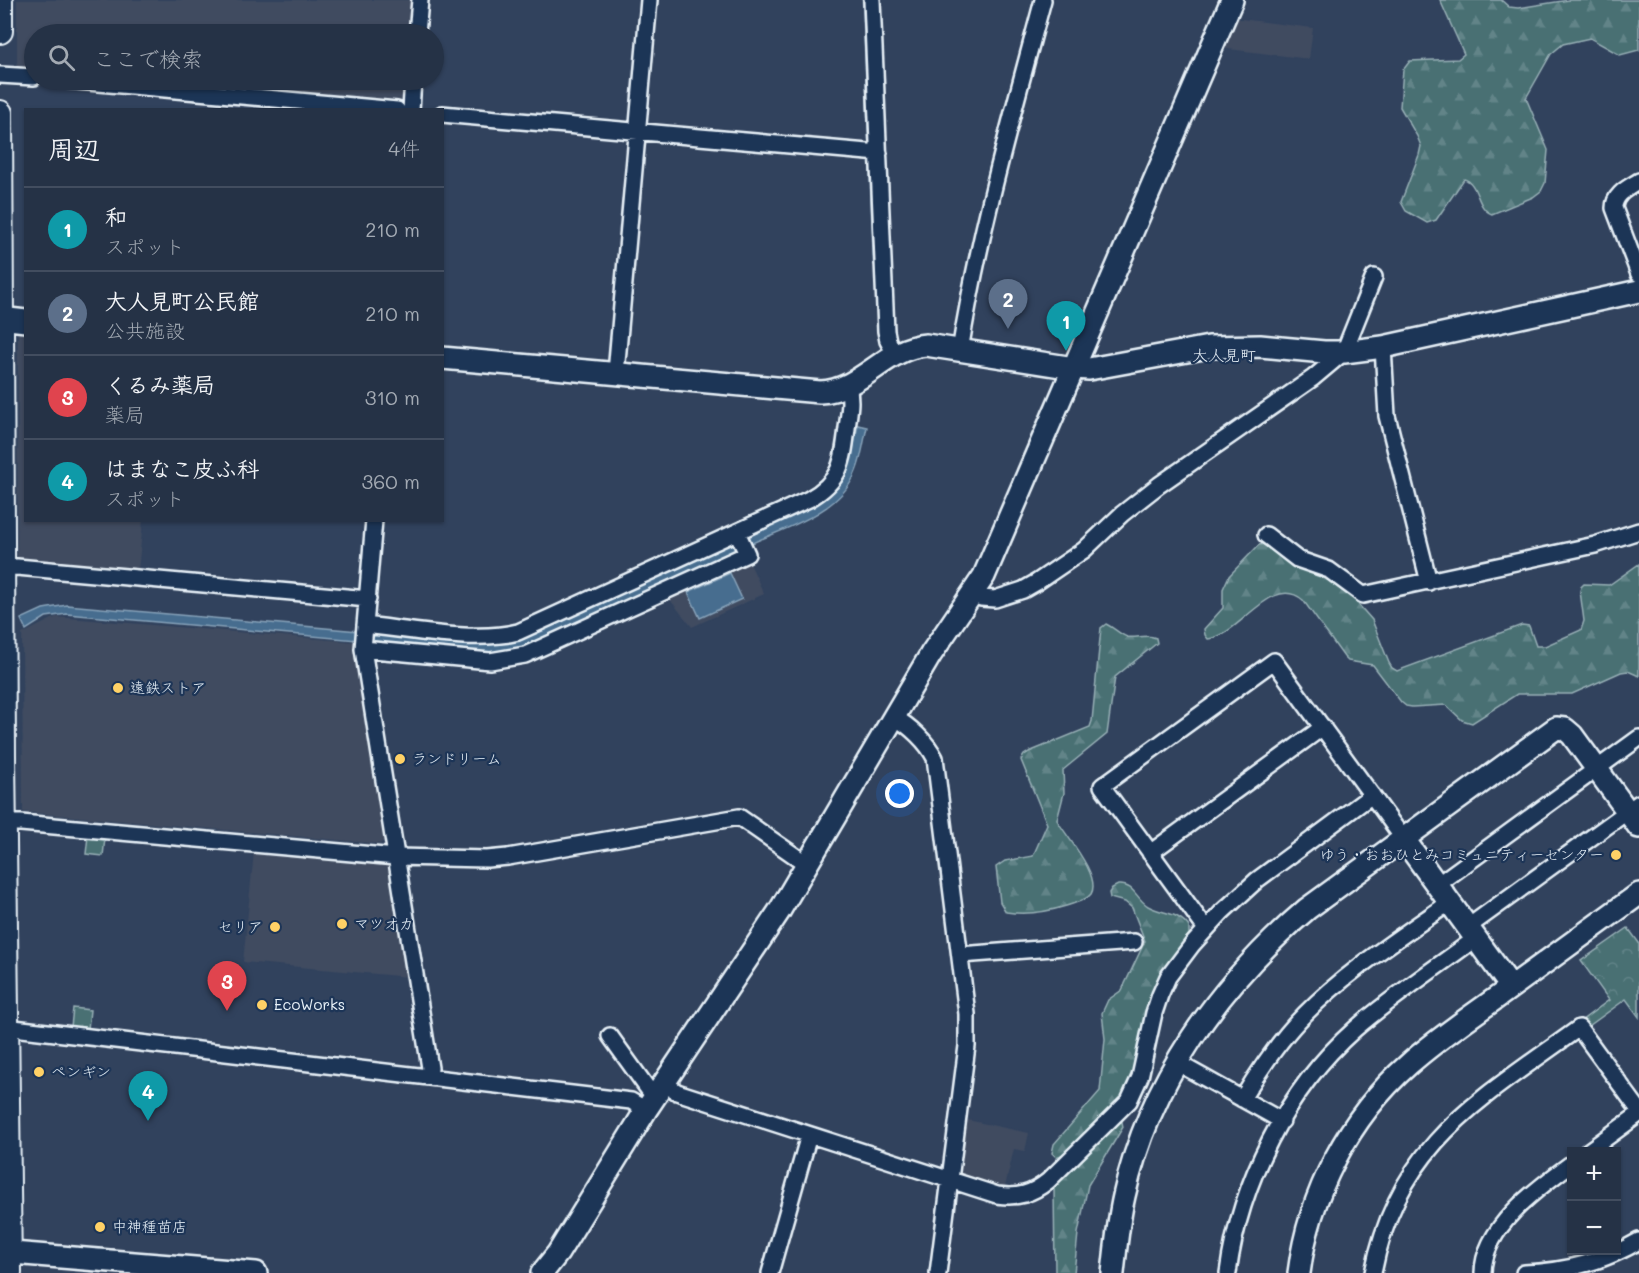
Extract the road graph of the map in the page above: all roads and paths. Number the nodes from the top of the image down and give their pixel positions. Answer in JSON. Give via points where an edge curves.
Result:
{"nodes":[{"id":1,"x":0,"y":0,"type":"edge"},
{"id":2,"x":420,"y":0,"type":"edge"},
{"id":3,"x":649,"y":0,"type":"edge"},
{"id":4,"x":872,"y":0,"type":"edge"},
{"id":5,"x":1043,"y":0,"type":"edge"},
{"id":6,"x":1232,"y":0,"type":"edge"},
{"id":7,"x":418,"y":24,"type":"edge"},
{"id":8,"x":0,"y":31,"type":"edge"},
{"id":9,"x":0,"y":75,"type":"edge"},
{"id":10,"x":24,"y":76,"type":"edge"},
{"id":11,"x":176,"y":90,"type":"edge"},
{"id":12,"x":412,"y":90,"type":"edge"},
{"id":13,"x":374,"y":108,"type":"edge"},
{"id":14,"x":411,"y":108,"type":"edge"},
{"id":15,"x":0,"y":113,"type":"edge"},
{"id":16,"x":444,"y":114,"type":"edge"},
{"id":17,"x":637,"y":131,"type":"junction"},
{"id":18,"x":879,"y":153,"type":"junction"},
{"id":19,"x":1639,"y":181,"type":"edge"},
{"id":20,"x":1639,"y":274,"type":"edge"},
{"id":21,"x":1374,"y":277,"type":"dead end"},
{"id":22,"x":1639,"y":291,"type":"edge"},
{"id":23,"x":9,"y":319,"type":"edge"},
{"id":24,"x":1383,"y":347,"type":"junction"},
{"id":25,"x":960,"y":351,"type":"junction"},
{"id":26,"x":1344,"y":352,"type":"junction"},
{"id":27,"x":895,"y":354,"type":"junction"},
{"id":28,"x":444,"y":358,"type":"edge"},
{"id":29,"x":1074,"y":368,"type":"junction"},
{"id":30,"x":616,"y":373,"type":"junction"},
{"id":31,"x":848,"y":386,"type":"junction"},
{"id":32,"x":374,"y":522,"type":"edge"},
{"id":33,"x":1639,"y":531,"type":"edge"},
{"id":34,"x":737,"y":532,"type":"junction"},
{"id":35,"x":1266,"y":535,"type":"dead end"},
{"id":36,"x":2,"y":568,"type":"junction"},
{"id":37,"x":1429,"y":582,"type":"junction"},
{"id":38,"x":974,"y":593,"type":"junction"},
{"id":39,"x":368,"y":599,"type":"junction"},
{"id":40,"x":365,"y":625,"type":"junction"},
{"id":41,"x":363,"y":649,"type":"junction"},
{"id":42,"x":894,"y":717,"type":"junction"},
{"id":43,"x":1323,"y":727,"type":"junction"},
{"id":44,"x":1639,"y":738,"type":"edge"},
{"id":45,"x":1596,"y":769,"type":"junction"},
{"id":46,"x":1372,"y":795,"type":"junction"},
{"id":47,"x":1635,"y":814,"type":"edge"},
{"id":48,"x":4,"y":824,"type":"junction"},
{"id":49,"x":1403,"y":838,"type":"junction"},
{"id":50,"x":1150,"y":853,"type":"junction"},
{"id":51,"x":396,"y":857,"type":"junction"},
{"id":52,"x":808,"y":865,"type":"junction"},
{"id":53,"x":1443,"y":893,"type":"junction"},
{"id":54,"x":1639,"y":894,"type":"edge"},
{"id":55,"x":1206,"y":930,"type":"junction"},
{"id":56,"x":1472,"y":933,"type":"junction"},
{"id":57,"x":1134,"y":942,"type":"dead end"},
{"id":58,"x":960,"y":955,"type":"junction"},
{"id":59,"x":1511,"y":987,"type":"junction"},
{"id":60,"x":5,"y":1027,"type":"junction"},
{"id":61,"x":610,"y":1036,"type":"dead end"},
{"id":62,"x":1176,"y":1062,"type":"junction"},
{"id":63,"x":429,"y":1077,"type":"junction"},
{"id":64,"x":655,"y":1096,"type":"junction"},
{"id":65,"x":1242,"y":1099,"type":"junction"},
{"id":66,"x":1639,"y":1112,"type":"edge"},
{"id":67,"x":1282,"y":1121,"type":"junction"},
{"id":68,"x":809,"y":1135,"type":"junction"},
{"id":69,"x":1594,"y":1147,"type":"edge"},
{"id":70,"x":1567,"y":1167,"type":"edge"},
{"id":71,"x":950,"y":1180,"type":"junction"},
{"id":72,"x":1639,"y":1241,"type":"edge"},
{"id":73,"x":6,"y":1259,"type":"edge"},
{"id":74,"x":256,"y":1273,"type":"edge"},
{"id":75,"x":542,"y":1273,"type":"edge"},
{"id":76,"x":770,"y":1273,"type":"edge"},
{"id":77,"x":938,"y":1273,"type":"edge"},
{"id":78,"x":1113,"y":1273,"type":"edge"},
{"id":79,"x":1228,"y":1273,"type":"edge"},
{"id":80,"x":1299,"y":1273,"type":"edge"},
{"id":81,"x":1373,"y":1273,"type":"edge"},
{"id":82,"x":1483,"y":1273,"type":"edge"},
{"id":83,"x":1524,"y":1273,"type":"edge"}],
"edges":[{"from":1,"to":8,"type":"main road"},
{"from":2,"to":7,"type":"street"},
{"from":3,"to":17,"type":"street"},
{"from":4,"to":18,"type":"street"},
{"from":5,"to":25,"type":"street","via":[[986,215]]},
{"from":6,"to":29,"type":"street"},
{"from":9,"to":10,"type":"street"},
{"from":11,"to":13,"type":"street"},
{"from":12,"to":14,"type":"street"},
{"from":15,"to":23,"type":"main road"},
{"from":16,"to":17,"type":"street"},
{"from":17,"to":18,"type":"street"},
{"from":17,"to":30,"type":"street"},
{"from":18,"to":27,"type":"street","via":[[886,331]]},
{"from":19,"to":20,"type":"street","via":[[1614,202]]},
{"from":21,"to":26,"type":"street"},
{"from":22,"to":24,"type":"street"},
{"from":23,"to":36,"type":"main road"},
{"from":24,"to":26,"type":"street"},
{"from":24,"to":37,"type":"street","via":[[1387,416]]},
{"from":25,"to":27,"type":"street","via":[[926,345]]},
{"from":25,"to":29,"type":"street"},
{"from":26,"to":29,"type":"street","via":[[1226,346]]},
{"from":26,"to":38,"type":"street","via":[[1313,378],[1159,485],[1084,550],[1037,582],[995,599]]},
{"from":27,"to":31,"type":"street"},
{"from":28,"to":30,"type":"street"},
{"from":29,"to":38,"type":"street"},
{"from":30,"to":31,"type":"street","via":[[820,392]]},
{"from":31,"to":34,"type":"street","via":[[851,398],[844,459],[831,483],[809,499]]},
{"from":32,"to":39,"type":"street"},
{"from":33,"to":37,"type":"street","via":[[1595,545]]},
{"from":34,"to":40,"type":"street","via":[[504,636]]},
{"from":34,"to":41,"type":"street","via":[[747,554],[525,655],[490,661]]},
{"from":35,"to":37,"type":"street","via":[[1297,559],[1329,570],[1363,595]]},
{"from":36,"to":39,"type":"street"},
{"from":36,"to":48,"type":"main road"},
{"from":38,"to":42,"type":"street","via":[[931,654]]},
{"from":39,"to":40,"type":"street"},
{"from":40,"to":41,"type":"street"},
{"from":41,"to":51,"type":"street"},
{"from":42,"to":52,"type":"street"},
{"from":42,"to":58,"type":"street","via":[[935,758]]},
{"from":43,"to":46,"type":"street"},
{"from":43,"to":50,"type":"street"},
{"from":43,"to":50,"type":"street","via":[[1274,661],[1264,668],[1102,786]]},
{"from":44,"to":45,"type":"street"},
{"from":45,"to":47,"type":"street"},
{"from":45,"to":49,"type":"street","via":[[1572,735],[1556,728]]},
{"from":45,"to":53,"type":"street"},
{"from":46,"to":49,"type":"street"},
{"from":46,"to":55,"type":"street","via":[[1266,873]]},
{"from":47,"to":56,"type":"street"},
{"from":48,"to":51,"type":"street"},
{"from":48,"to":60,"type":"main road"},
{"from":49,"to":53,"type":"street"},
{"from":49,"to":62,"type":"street","via":[[1326,894],[1272,940],[1224,993]]},
{"from":50,"to":55,"type":"street"},
{"from":51,"to":52,"type":"street","via":[[497,858],[739,817]]},
{"from":51,"to":63,"type":"street"},
{"from":52,"to":64,"type":"street"},
{"from":53,"to":56,"type":"street"},
{"from":53,"to":65,"type":"street","via":[[1323,997],[1287,1034]]},
{"from":54,"to":59,"type":"street"},
{"from":55,"to":71,"type":"street","via":[[1179,960],[1164,986],[1140,1077],[1119,1112],[1037,1190],[1011,1197]]},
{"from":56,"to":59,"type":"street"},
{"from":56,"to":67,"type":"street","via":[[1354,1030],[1321,1064]]},
{"from":57,"to":58,"type":"street"},
{"from":58,"to":71,"type":"street","via":[[967,1038]]},
{"from":59,"to":80,"type":"street","via":[[1408,1064],[1366,1110],[1324,1182]]},
{"from":60,"to":63,"type":"street"},
{"from":60,"to":73,"type":"main road"},
{"from":61,"to":64,"type":"street"},
{"from":62,"to":65,"type":"street"},
{"from":62,"to":78,"type":"street","via":[[1145,1129],[1124,1194]]},
{"from":63,"to":64,"type":"street","via":[[631,1101]]},
{"from":64,"to":68,"type":"street","via":[[677,1092]]},
{"from":64,"to":75,"type":"street"},
{"from":65,"to":67,"type":"street"},
{"from":66,"to":69,"type":"street"},
{"from":66,"to":81,"type":"street","via":[[1579,1028],[1470,1108],[1429,1148],[1391,1211]]},
{"from":67,"to":79,"type":"street","via":[[1245,1201]]},
{"from":68,"to":71,"type":"street"},
{"from":68,"to":76,"type":"street"},
{"from":70,"to":82,"type":"street","via":[[1509,1216],[1490,1248]]},
{"from":71,"to":77,"type":"street"},
{"from":72,"to":83,"type":"street","via":[[1581,1266]]},
{"from":73,"to":74,"type":"street"}]}
